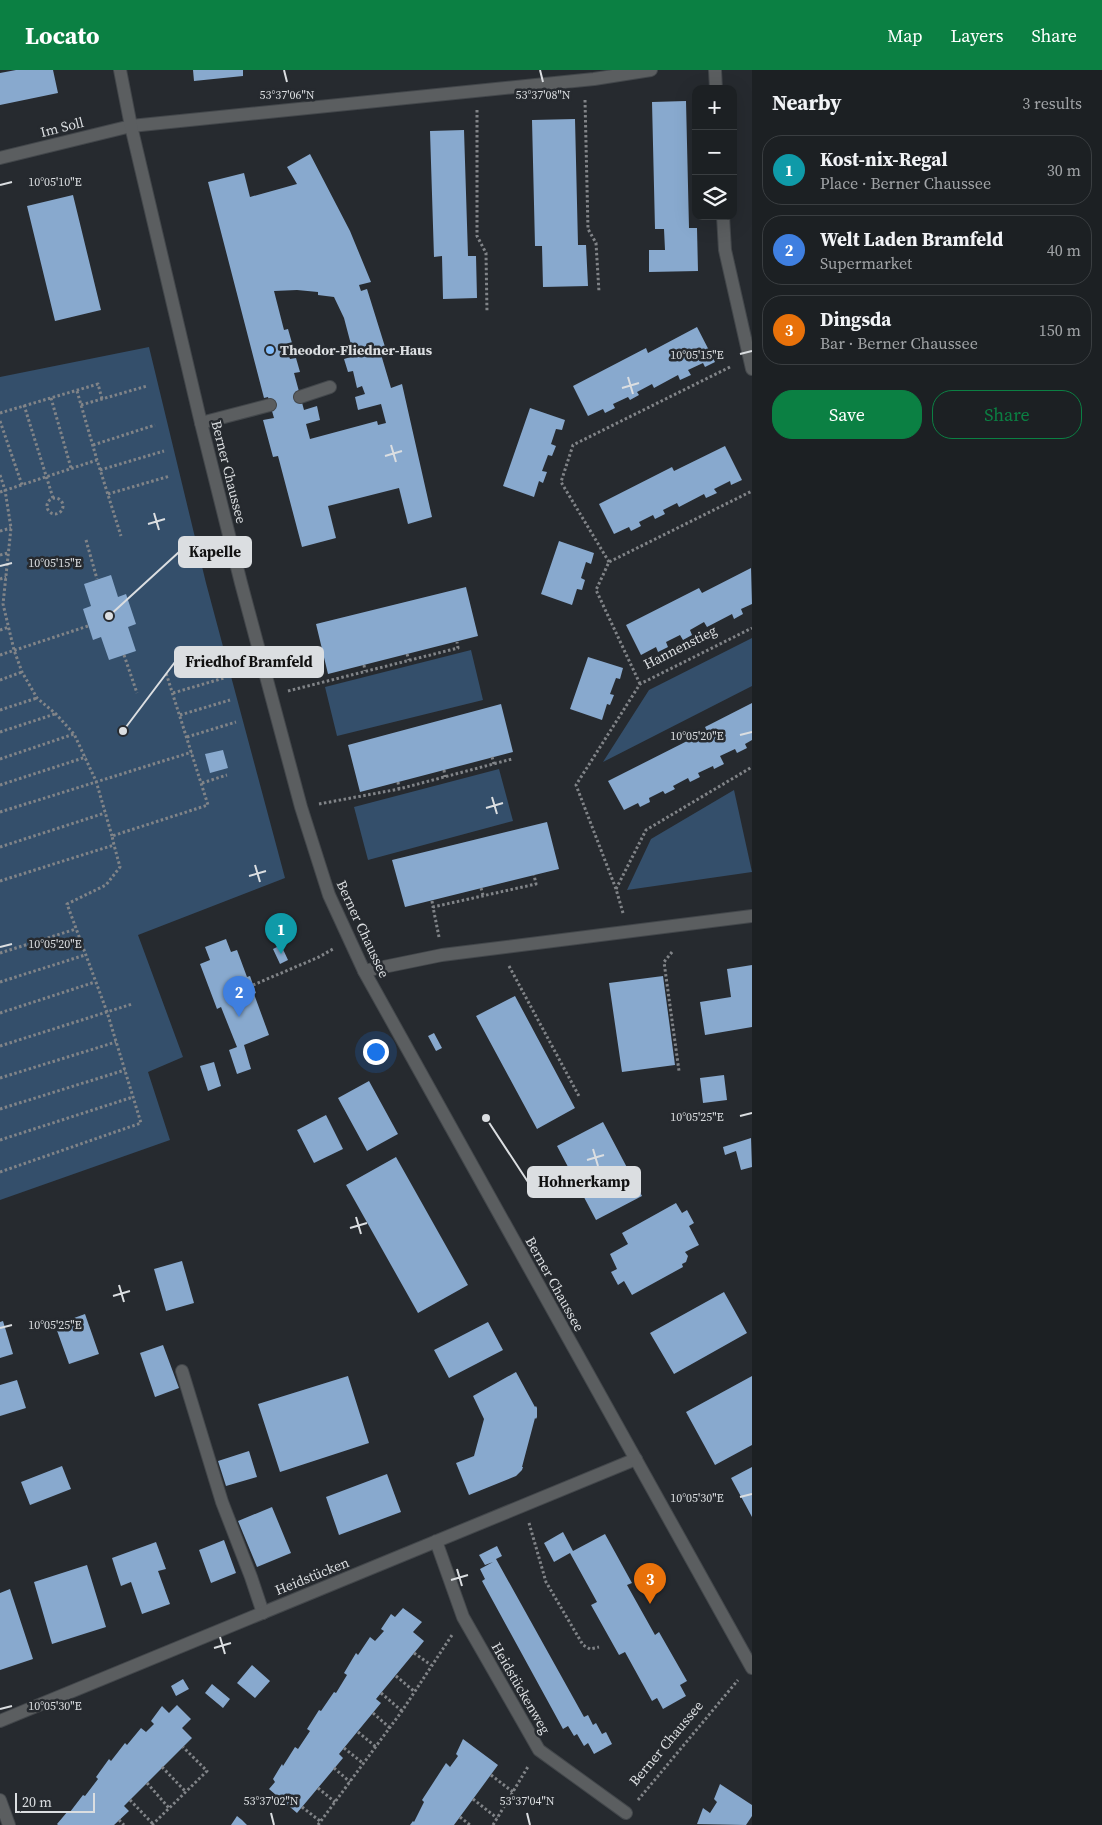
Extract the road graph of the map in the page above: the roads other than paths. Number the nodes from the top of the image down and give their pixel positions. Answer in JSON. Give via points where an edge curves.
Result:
{"nodes":[{"id":1,"x":120,"y":70,"type":"edge"},
{"id":2,"x":651,"y":70,"type":"edge"},
{"id":3,"x":715,"y":70,"type":"edge"},
{"id":4,"x":716,"y":85,"type":"edge"},
{"id":5,"x":131,"y":126,"type":"junction"},
{"id":6,"x":0,"y":158,"type":"edge"},
{"id":7,"x":723,"y":220,"type":"edge"},
{"id":8,"x":751,"y":363,"type":"edge"},
{"id":9,"x":330,"y":387,"type":"dead end"},
{"id":10,"x":300,"y":397,"type":"dead end"},
{"id":11,"x":270,"y":405,"type":"dead end"},
{"id":12,"x":201,"y":423,"type":"junction"},
{"id":13,"x":752,"y":916,"type":"edge"},
{"id":14,"x":364,"y":971,"type":"junction"},
{"id":15,"x":182,"y":1371,"type":"dead end"},
{"id":16,"x":636,"y":1459,"type":"junction"},
{"id":17,"x":436,"y":1541,"type":"junction"},
{"id":18,"x":263,"y":1613,"type":"junction"},
{"id":19,"x":752,"y":1668,"type":"edge"},
{"id":20,"x":0,"y":1721,"type":"edge"},
{"id":21,"x":0,"y":1800,"type":"edge"},
{"id":22,"x":626,"y":1814,"type":"road end"},
{"id":23,"x":9,"y":1825,"type":"edge"}],
"edges":[{"from":1,"to":5,"type":"street","name":"Berner Chaussee"},
{"from":2,"to":5,"type":"street","name":"Im Soll"},
{"from":3,"to":4,"type":"street"},
{"from":5,"to":6,"type":"street","name":"Im Soll"},
{"from":5,"to":12,"type":"street","name":"Berner Chaussee"},
{"from":7,"to":8,"type":"street","via":[[725,250]]},
{"from":9,"to":10,"type":"street"},
{"from":11,"to":12,"type":"street"},
{"from":12,"to":14,"type":"street","name":"Berner Chaussee","via":[[301,807],[329,895]]},
{"from":13,"to":14,"type":"street","via":[[442,954]]},
{"from":14,"to":16,"type":"street","name":"Berner Chaussee"},
{"from":15,"to":18,"type":"street","via":[[222,1502]]},
{"from":16,"to":17,"type":"street","name":"Heidstücken"},
{"from":16,"to":19,"type":"street","name":"Berner Chaussee"},
{"from":17,"to":18,"type":"street","name":"Heidstücken"},
{"from":17,"to":22,"type":"street","name":"Heidstückenweg","via":[[463,1618],[539,1750]]},
{"from":18,"to":20,"type":"street","name":"Heidstücken"},
{"from":21,"to":23,"type":"street"}]}
